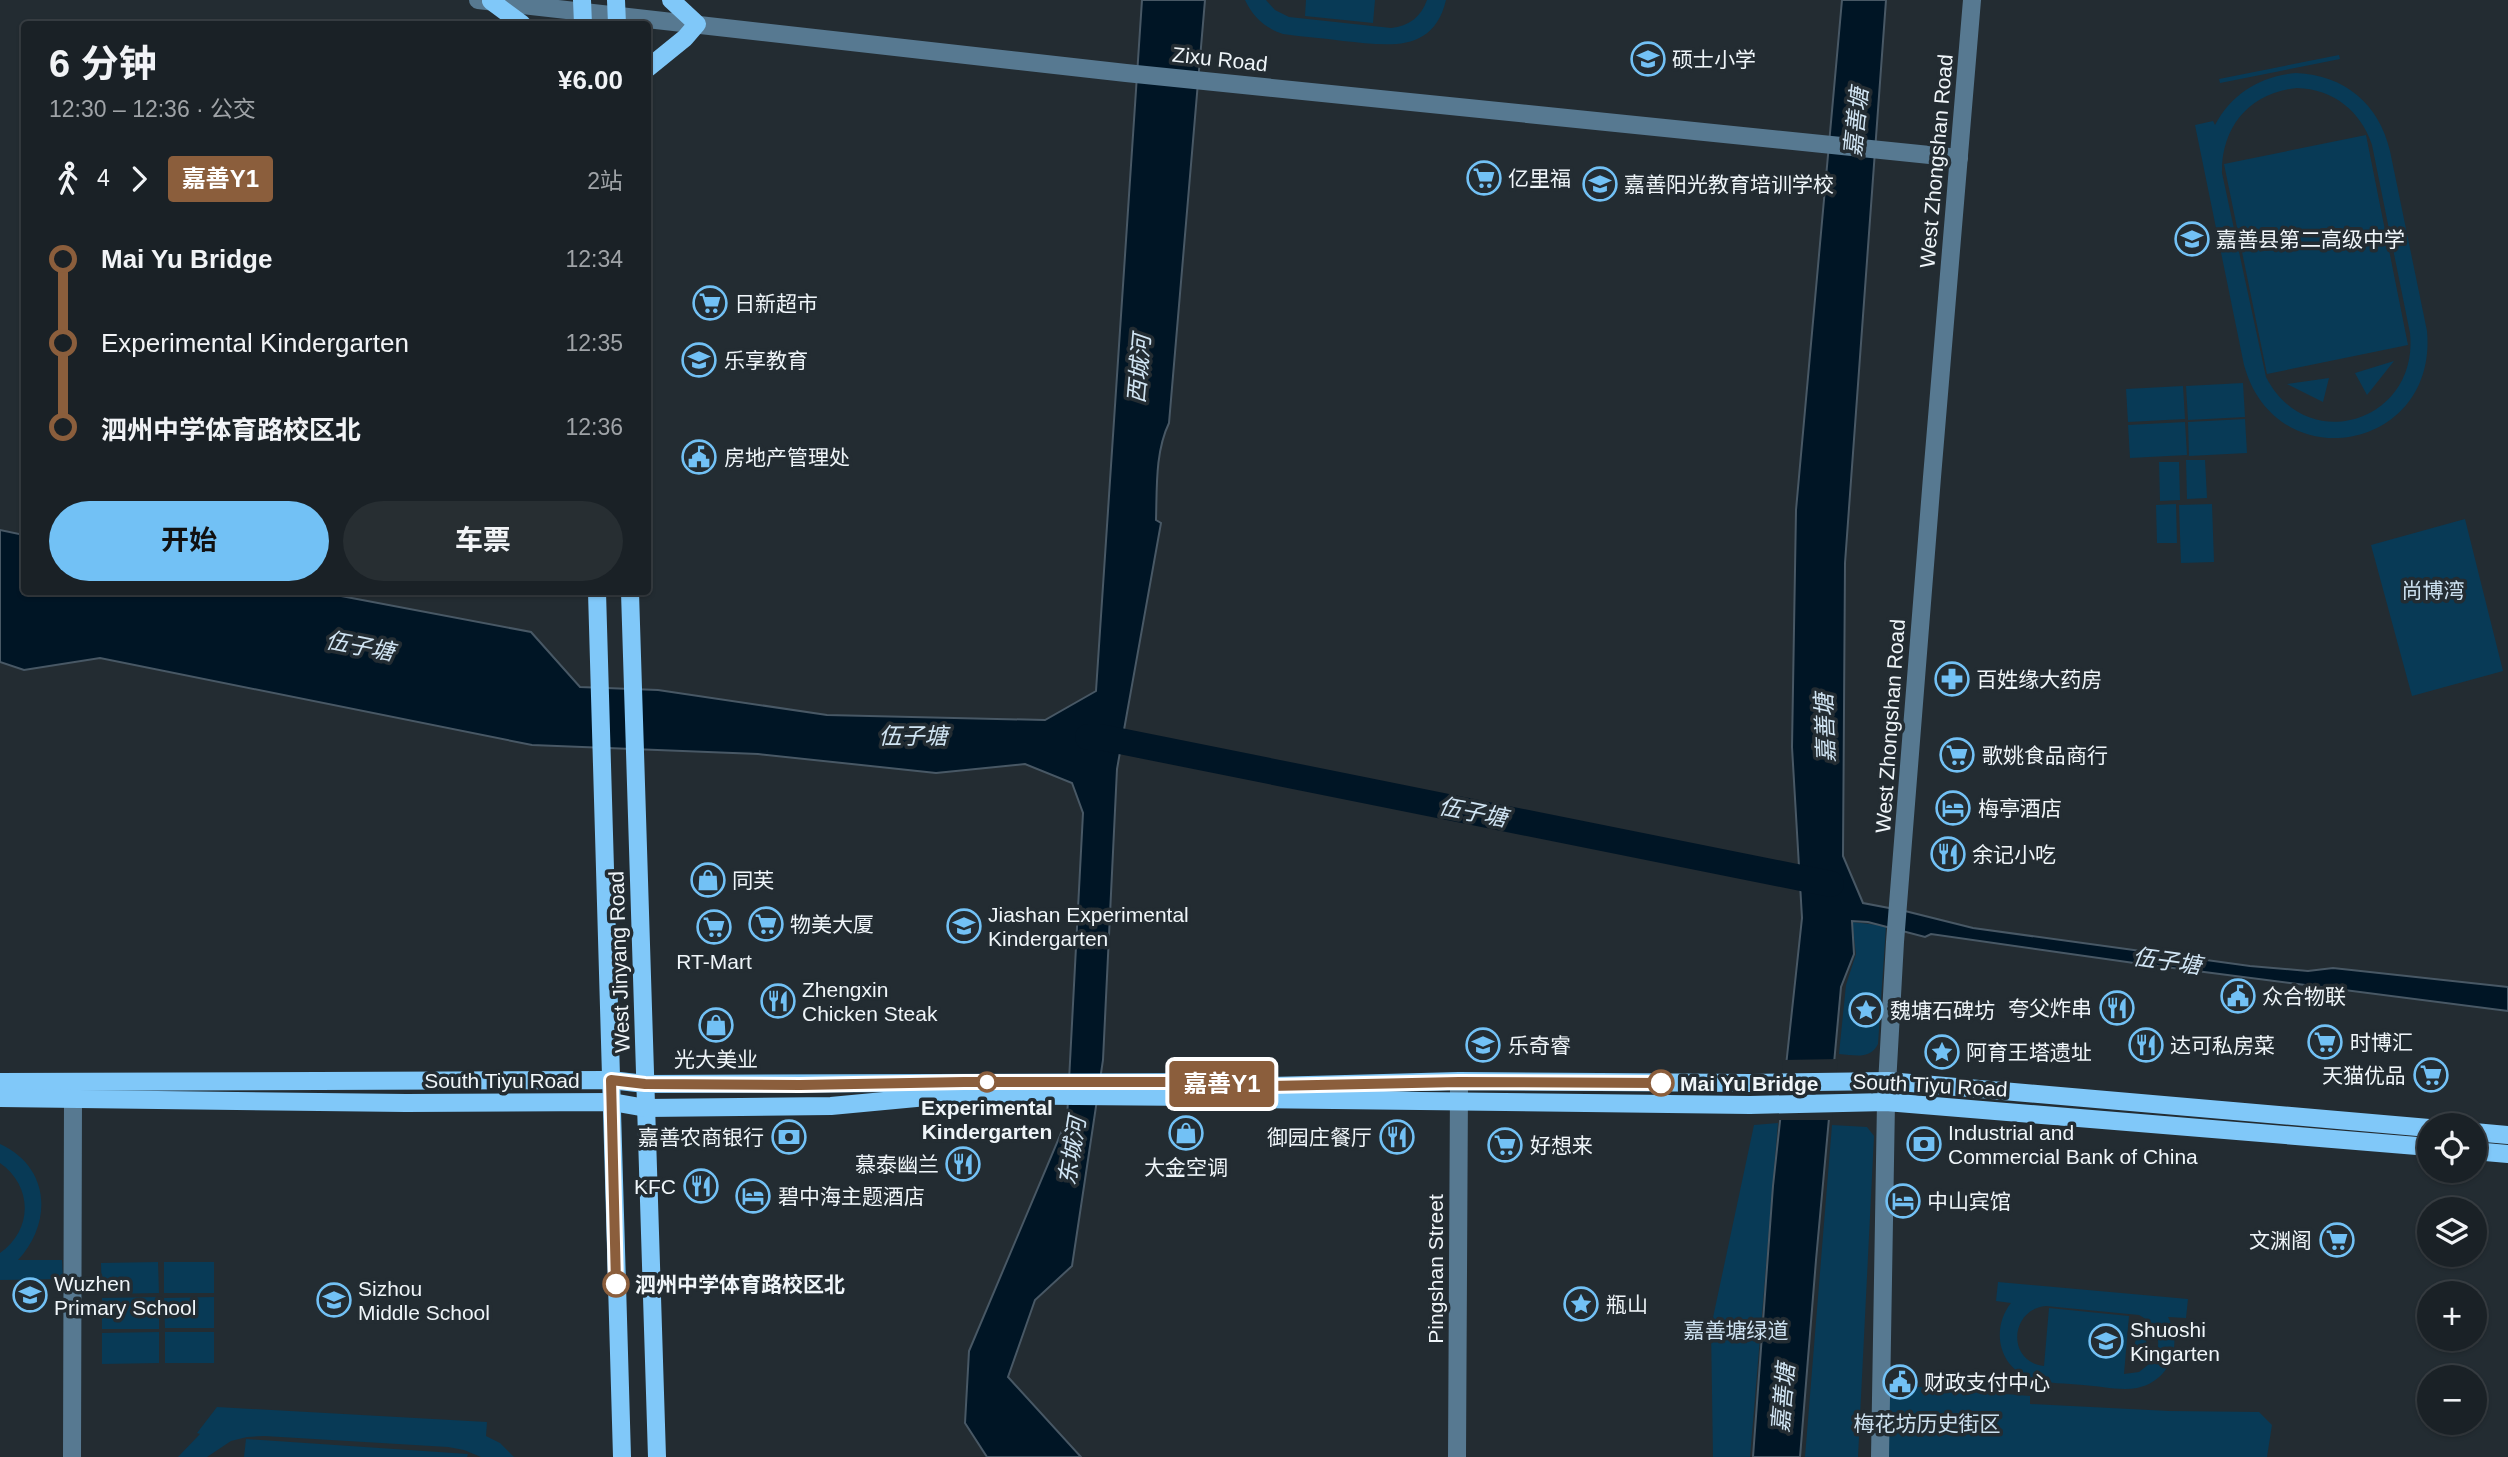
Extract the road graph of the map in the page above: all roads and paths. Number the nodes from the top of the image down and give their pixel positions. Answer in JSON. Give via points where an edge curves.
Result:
{"nodes":[{"id":1,"x":488,"y":0,"type":"edge"},
{"id":2,"x":671,"y":0,"type":"edge"},
{"id":3,"x":1972,"y":0,"type":"edge"},
{"id":4,"x":582,"y":12,"type":"edge"},
{"id":5,"x":616,"y":13,"type":"edge"},
{"id":6,"x":518,"y":21,"type":"edge"},
{"id":7,"x":697,"y":24,"type":"junction"},
{"id":8,"x":651,"y":66,"type":"edge"},
{"id":9,"x":1959,"y":158,"type":"junction"},
{"id":10,"x":597,"y":595,"type":"edge"},
{"id":11,"x":630,"y":595,"type":"edge"},
{"id":12,"x":611,"y":1080,"type":"junction"},
{"id":13,"x":1888,"y":1081,"type":"junction"},
{"id":14,"x":0,"y":1082,"type":"edge"},
{"id":15,"x":71,"y":1082,"type":"junction"},
{"id":16,"x":1459,"y":1082,"type":"junction"},
{"id":17,"x":645,"y":1084,"type":"junction"},
{"id":18,"x":1020,"y":1089,"type":"junction"},
{"id":19,"x":1136,"y":1089,"type":"junction"},
{"id":20,"x":0,"y":1098,"type":"edge"},
{"id":21,"x":73,"y":1100,"type":"junction"},
{"id":22,"x":612,"y":1102,"type":"junction"},
{"id":23,"x":1459,"y":1102,"type":"junction"},
{"id":24,"x":1886,"y":1102,"type":"junction"},
{"id":25,"x":646,"y":1108,"type":"junction"},
{"id":26,"x":2417,"y":1127,"type":"edge"},
{"id":27,"x":2487,"y":1133,"type":"edge"},
{"id":28,"x":2508,"y":1135,"type":"edge"},
{"id":29,"x":2417,"y":1146,"type":"edge"},
{"id":30,"x":2487,"y":1152,"type":"edge"},
{"id":31,"x":2508,"y":1154,"type":"edge"},
{"id":32,"x":72,"y":1457,"type":"edge"},
{"id":33,"x":622,"y":1457,"type":"edge"},
{"id":34,"x":657,"y":1457,"type":"edge"},
{"id":35,"x":1457,"y":1457,"type":"edge"},
{"id":36,"x":1880,"y":1457,"type":"edge"}],
"edges":[{"from":1,"to":4,"type":"street","name":"Zixu Road"},
{"from":1,"to":6,"type":"main road"},
{"from":2,"to":7,"type":"main road"},
{"from":3,"to":9,"type":"street","name":"West Zhongshan Road"},
{"from":4,"to":5,"type":"street","name":"Zixu Road"},
{"from":5,"to":7,"type":"street","name":"Zixu Road"},
{"from":7,"to":8,"type":"main road"},
{"from":7,"to":9,"type":"street","name":"Zixu Road","via":[[1126,74]]},
{"from":9,"to":13,"type":"street","name":"West Zhongshan Road","via":[[1895,942]]},
{"from":10,"to":12,"type":"main road","name":"West Jinyang Road"},
{"from":11,"to":17,"type":"main road","name":"West Jinyang Road"},
{"from":12,"to":15,"type":"main road","name":"South Tiyu Road"},
{"from":12,"to":17,"type":"main road","name":"South Tiyu Road"},
{"from":12,"to":22,"type":"main road","name":"West Jinyang Road"},
{"from":13,"to":16,"type":"main road","name":"South Tiyu Road"},
{"from":13,"to":24,"type":"street","name":"West Zhongshan Road"},
{"from":13,"to":26,"type":"main road","name":"South Tiyu Road"},
{"from":14,"to":15,"type":"main road","name":"South Tiyu Road"},
{"from":15,"to":21,"type":"street"},
{"from":16,"to":19,"type":"main road","name":"South Tiyu Road","via":[[1266,1086],[1203,1082]]},
{"from":16,"to":23,"type":"street","name":"Pingshan Street"},
{"from":17,"to":18,"type":"main road","name":"South Tiyu Road","via":[[872,1082]]},
{"from":17,"to":25,"type":"main road","name":"West Jinyang Road"},
{"from":18,"to":19,"type":"main road","name":"South Tiyu Road"},
{"from":18,"to":25,"type":"main road","name":"South Tiyu Road","via":[[831,1106]]},
{"from":19,"to":23,"type":"main road","name":"South Tiyu Road"},
{"from":20,"to":21,"type":"main road","name":"South Tiyu Road"},
{"from":21,"to":22,"type":"main road","name":"South Tiyu Road"},
{"from":21,"to":32,"type":"street"},
{"from":22,"to":25,"type":"main road","name":"South Tiyu Road"},
{"from":22,"to":33,"type":"main road","name":"West Jinyang Road"},
{"from":23,"to":24,"type":"main road","name":"South Tiyu Road"},
{"from":23,"to":35,"type":"street","name":"Pingshan Street"},
{"from":24,"to":29,"type":"main road","name":"South Tiyu Road"},
{"from":24,"to":36,"type":"street","name":"West Zhongshan Road"},
{"from":25,"to":34,"type":"main road","name":"West Jinyang Road"},
{"from":27,"to":28,"type":"main road"},
{"from":30,"to":31,"type":"main road"}]}
